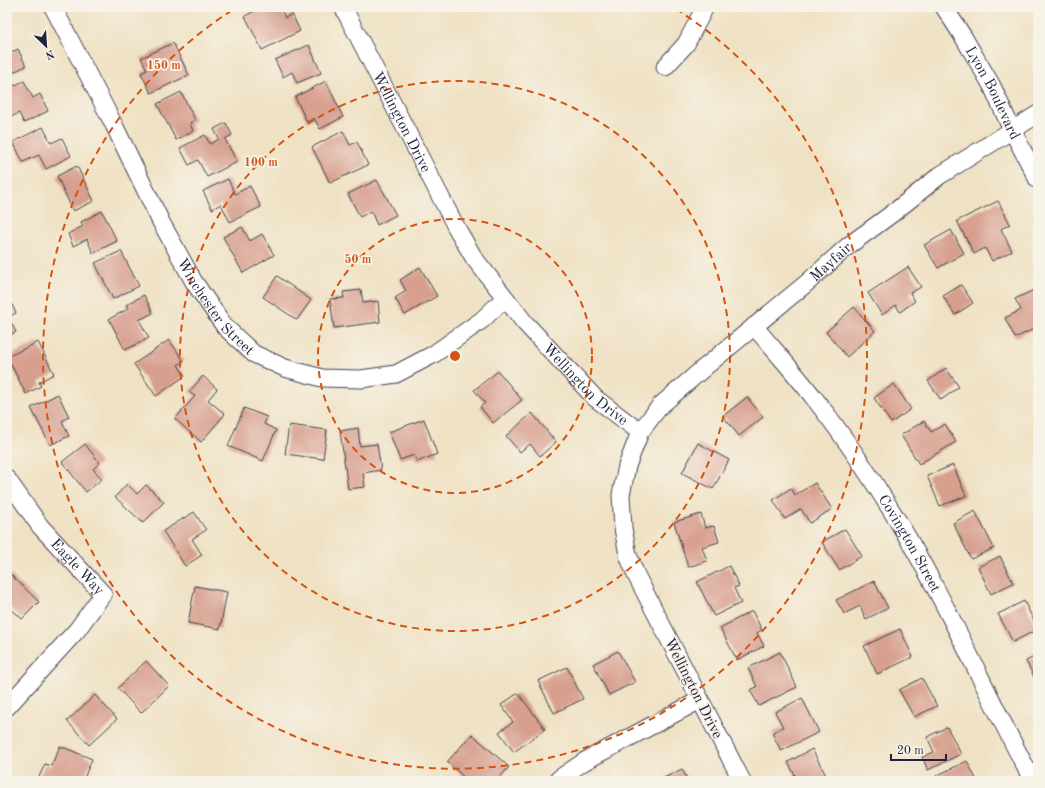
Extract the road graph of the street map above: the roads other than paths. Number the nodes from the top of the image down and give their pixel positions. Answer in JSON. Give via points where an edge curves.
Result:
{"nodes":[{"id":1,"x":53,"y":7,"type":"edge"},
{"id":2,"x":343,"y":7,"type":"edge"},
{"id":3,"x":705,"y":7,"type":"edge"},
{"id":4,"x":944,"y":7,"type":"edge"},
{"id":5,"x":665,"y":67,"type":"dead end"},
{"id":6,"x":1038,"y":114,"type":"edge"},
{"id":7,"x":1012,"y":130,"type":"junction"},
{"id":8,"x":1038,"y":180,"type":"edge"},
{"id":9,"x":505,"y":298,"type":"junction"},
{"id":10,"x":754,"y":326,"type":"junction"},
{"id":11,"x":640,"y":432,"type":"junction"},
{"id":12,"x":7,"y":479,"type":"edge"},
{"id":13,"x":700,"y":700,"type":"junction"},
{"id":14,"x":7,"y":707,"type":"edge"},
{"id":15,"x":558,"y":781,"type":"edge"},
{"id":16,"x":742,"y":781,"type":"edge"},
{"id":17,"x":1032,"y":781,"type":"edge"}],
"edges":[{"from":1,"to":9,"type":"street","name":"Winchester Street","via":[[194,282],[225,327],[254,354],[285,368],[322,378],[361,379],[396,374],[434,354],[482,320]]},
{"from":2,"to":9,"type":"street","name":"Wellington Drive","via":[[456,227],[474,258]]},
{"from":3,"to":5,"type":"street","via":[[686,44]]},
{"from":4,"to":7,"type":"street","name":"Lyon Boulevard","via":[[992,86]]},
{"from":6,"to":7,"type":"street","name":"Mayfair"},
{"from":7,"to":8,"type":"street","name":"Lyon Boulevard"},
{"from":7,"to":10,"type":"street","name":"Mayfair","via":[[939,176],[848,246]]},
{"from":9,"to":11,"type":"street","name":"Wellington Drive","via":[[594,398]]},
{"from":10,"to":11,"type":"street","name":"Mayfair","via":[[660,406]]},
{"from":10,"to":17,"type":"street","name":"Covington Street","via":[[815,399],[899,523]]},
{"from":11,"to":13,"type":"street","name":"Wellington Drive","via":[[627,466],[621,495],[628,555]]},
{"from":12,"to":14,"type":"street","name":"Eagle Way","via":[[40,526],[103,594],[77,630]]},
{"from":13,"to":15,"type":"street","via":[[585,762]]},
{"from":13,"to":16,"type":"street","name":"Wellington Drive"}]}
